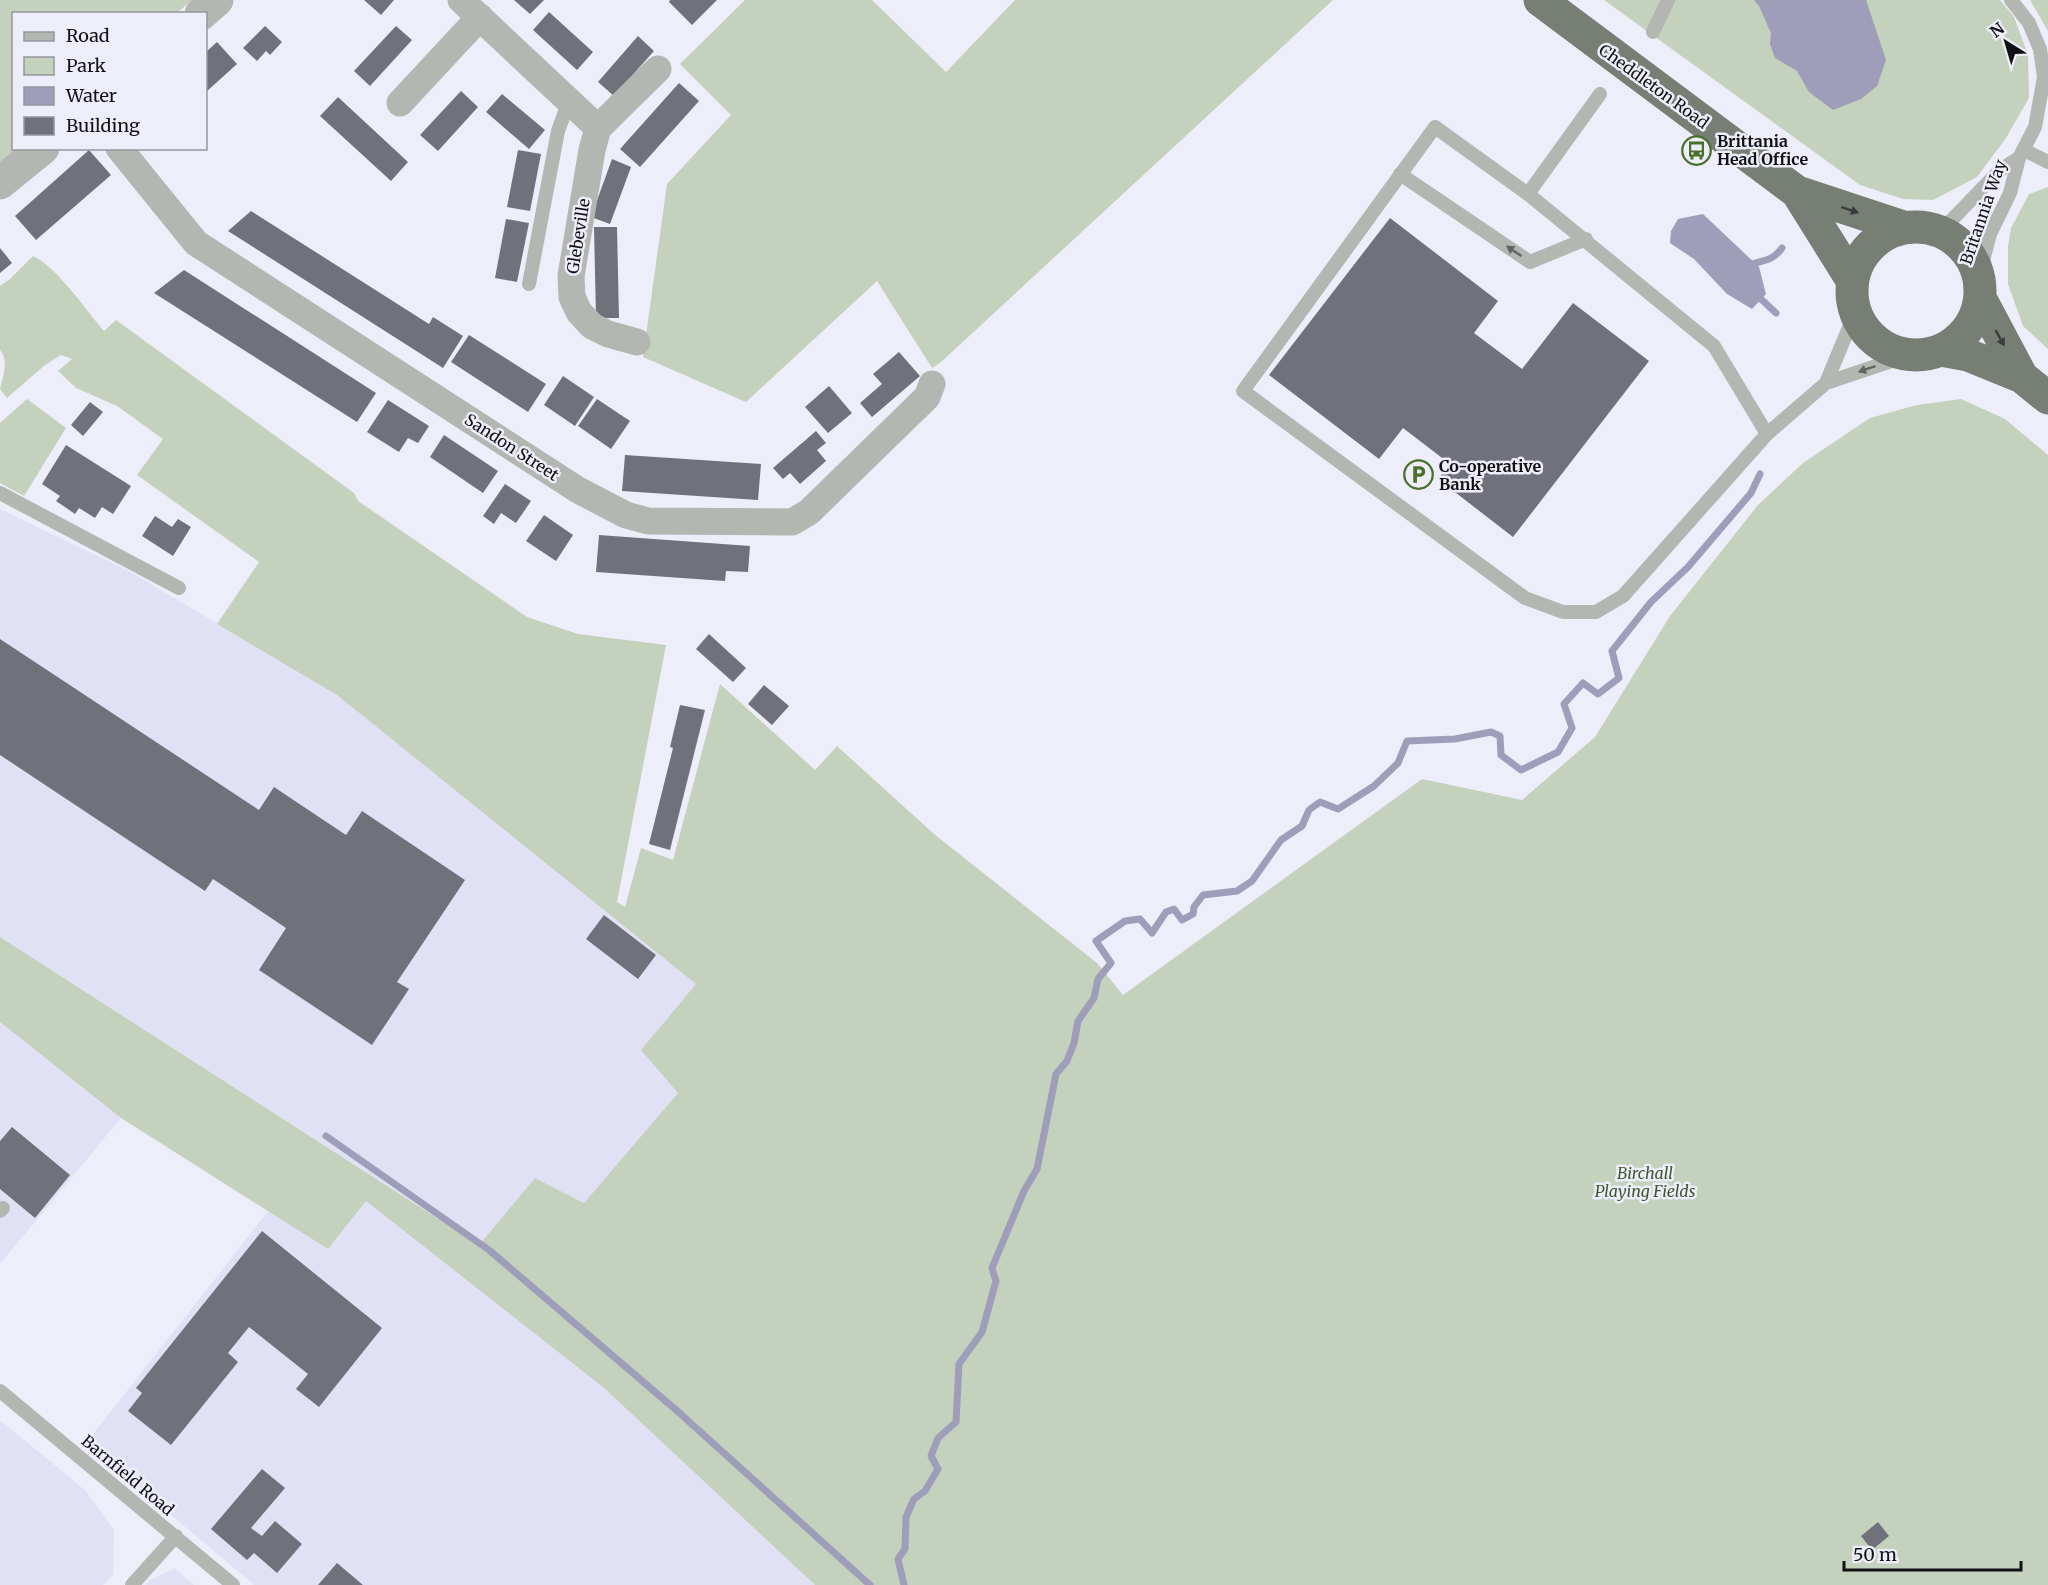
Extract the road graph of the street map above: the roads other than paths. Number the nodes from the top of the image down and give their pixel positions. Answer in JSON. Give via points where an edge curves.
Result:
{"nodes":[{"id":1,"x":217,"y":0,"type":"edge"},
{"id":2,"x":1540,"y":0,"type":"edge"},
{"id":3,"x":1668,"y":0,"type":"edge"},
{"id":4,"x":2011,"y":0,"type":"edge"},
{"id":5,"x":471,"y":9,"type":"edge"},
{"id":6,"x":203,"y":12,"type":"edge"},
{"id":7,"x":1653,"y":32,"type":"dead end"},
{"id":8,"x":658,"y":69,"type":"dead end"},
{"id":9,"x":1600,"y":94,"type":"dead end"},
{"id":10,"x":569,"y":101,"type":"junction"},
{"id":11,"x":400,"y":103,"type":"dead end"},
{"id":12,"x":598,"y":129,"type":"junction"},
{"id":13,"x":41,"y":150,"type":"edge"},
{"id":14,"x":121,"y":150,"type":"edge"},
{"id":15,"x":2021,"y":154,"type":"junction"},
{"id":16,"x":2048,"y":162,"type":"edge"},
{"id":17,"x":1401,"y":174,"type":"junction"},
{"id":18,"x":0,"y":183,"type":"edge"},
{"id":19,"x":1797,"y":192,"type":"junction"},
{"id":20,"x":1528,"y":194,"type":"junction"},
{"id":21,"x":1903,"y":227,"type":"junction"},
{"id":22,"x":1941,"y":231,"type":"junction"},
{"id":23,"x":1586,"y":239,"type":"junction"},
{"id":24,"x":1852,"y":280,"type":"junction"},
{"id":25,"x":529,"y":284,"type":"dead end"},
{"id":26,"x":1979,"y":287,"type":"junction"},
{"id":27,"x":1855,"y":313,"type":"junction"},
{"id":28,"x":637,"y":342,"type":"dead end"},
{"id":29,"x":1941,"y":350,"type":"junction"},
{"id":30,"x":1909,"y":355,"type":"junction"},
{"id":31,"x":2022,"y":376,"type":"junction"},
{"id":32,"x":1826,"y":383,"type":"junction"},
{"id":33,"x":932,"y":384,"type":"dead end"},
{"id":34,"x":2048,"y":398,"type":"edge"},
{"id":35,"x":1767,"y":434,"type":"junction"},
{"id":36,"x":0,"y":494,"type":"edge"},
{"id":37,"x":179,"y":588,"type":"dead end"},
{"id":38,"x":0,"y":1391,"type":"edge"},
{"id":39,"x":176,"y":1536,"type":"junction"},
{"id":40,"x":132,"y":1585,"type":"edge"},
{"id":41,"x":233,"y":1585,"type":"edge"}],
"edges":[{"from":1,"to":6,"type":"street"},
{"from":2,"to":19,"type":"highway","name":"Cheddleton Road"},
{"from":3,"to":7,"type":"lane"},
{"from":4,"to":15,"type":"lane","name":"Britannia Way","via":[[2033,32],[2044,77],[2035,128]]},
{"from":5,"to":10,"type":"street"},
{"from":5,"to":11,"type":"street"},
{"from":8,"to":12,"type":"street"},
{"from":9,"to":20,"type":"lane"},
{"from":10,"to":12,"type":"street"},
{"from":10,"to":25,"type":"lane","via":[[558,131]]},
{"from":12,"to":28,"type":"street","name":"Glebeville","via":[[571,276],[572,297],[592,326]]},
{"from":13,"to":18,"type":"street"},
{"from":14,"to":33,"type":"street","name":"Sandon Street","via":[[196,243],[578,490],[626,515],[648,520],[792,522],[809,512],[927,397]]},
{"from":15,"to":16,"type":"lane"},
{"from":15,"to":22,"type":"lane","name":"Britannia Way","via":[[2000,170]]},
{"from":15,"to":26,"type":"lane","name":"Britannia Way","via":[[2010,193],[1990,234]]},
{"from":17,"to":20,"type":"lane","via":[[1435,127]]},
{"from":23,"to":17,"type":"lane","one_way":true,"via":[[1530,262]]},
{"from":17,"to":35,"type":"lane","via":[[1243,391],[1526,598],[1563,612],[1596,612],[1623,596]]},
{"from":19,"to":21,"type":"highway","name":"Cheddleton Road","one_way":true},
{"from":19,"to":24,"type":"highway","name":"Cheddleton Road"},
{"from":20,"to":23,"type":"lane"},
{"from":21,"to":22,"type":"highway","name":"Cheddleton Road"},
{"from":21,"to":24,"type":"highway","name":"Cheddleton Road","via":[[1870,245],[1860,257]]},
{"from":22,"to":26,"type":"highway","name":"Cheddleton Road","via":[[1971,257]]},
{"from":23,"to":35,"type":"lane","via":[[1714,346]]},
{"from":24,"to":27,"type":"highway","name":"Cheddleton Road"},
{"from":26,"to":29,"type":"highway","name":"Cheddleton Road","via":[[1974,318],[1968,329]]},
{"from":26,"to":31,"type":"highway","name":"Cheddleton Road","one_way":true},
{"from":27,"to":30,"type":"highway","name":"Cheddleton Road","via":[[1880,345]]},
{"from":27,"to":32,"type":"lane"},
{"from":29,"to":30,"type":"highway","name":"Cheddleton Road"},
{"from":29,"to":31,"type":"highway","name":"Cheddleton Road","via":[[1968,355]]},
{"from":30,"to":32,"type":"lane","one_way":true},
{"from":31,"to":34,"type":"highway","name":"Cheddleton Road"},
{"from":32,"to":35,"type":"lane"},
{"from":36,"to":37,"type":"lane"},
{"from":38,"to":39,"type":"lane","name":"Barnfield Road"},
{"from":39,"to":40,"type":"lane"},
{"from":39,"to":41,"type":"lane","name":"Barnfield Road"}]}
